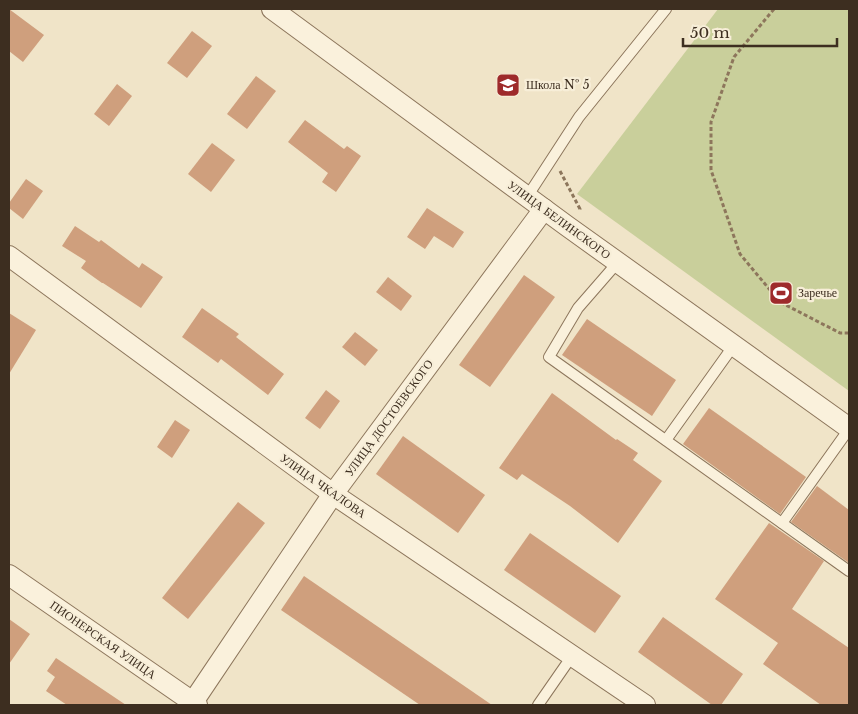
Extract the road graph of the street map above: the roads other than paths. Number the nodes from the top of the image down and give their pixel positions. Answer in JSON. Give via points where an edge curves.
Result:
{"nodes":[{"id":1,"x":272,"y":9,"type":"edge"},
{"id":2,"x":666,"y":9,"type":"edge"},
{"id":3,"x":527,"y":197,"type":"junction"},
{"id":4,"x":544,"y":209,"type":"junction"},
{"id":5,"x":9,"y":256,"type":"edge"},
{"id":6,"x":618,"y":262,"type":"junction"},
{"id":7,"x":734,"y":345,"type":"junction"},
{"id":8,"x":849,"y":428,"type":"edge"},
{"id":9,"x":666,"y":440,"type":"junction"},
{"id":10,"x":333,"y":494,"type":"junction"},
{"id":11,"x":782,"y":524,"type":"junction"},
{"id":12,"x":849,"y":572,"type":"edge"},
{"id":13,"x":9,"y":575,"type":"edge"},
{"id":14,"x":572,"y":656,"type":"junction"},
{"id":15,"x":193,"y":704,"type":"edge"},
{"id":16,"x":538,"y":705,"type":"edge"},
{"id":17,"x":645,"y":705,"type":"edge"}],
"edges":[{"from":1,"to":3,"type":"street","name":"УЛИЦА БЕЛИНСКОГО"},
{"from":2,"to":3,"type":"lane","via":[[579,117]]},
{"from":3,"to":4,"type":"street","name":"УЛИЦА БЕЛИНСКОГО"},
{"from":4,"to":6,"type":"street","name":"УЛИЦА БЕЛИНСКОГО"},
{"from":4,"to":10,"type":"street","name":"УЛИЦА ДОСТОЕВСКОГО"},
{"from":5,"to":10,"type":"street","name":"УЛИЦА ЧКАЛОВА"},
{"from":6,"to":7,"type":"street","name":"УЛИЦА БЕЛИНСКОГО"},
{"from":6,"to":9,"type":"lane","via":[[578,308],[549,356]]},
{"from":7,"to":8,"type":"street","name":"УЛИЦА БЕЛИНСКОГО"},
{"from":7,"to":9,"type":"lane"},
{"from":8,"to":11,"type":"lane"},
{"from":9,"to":11,"type":"lane"},
{"from":10,"to":14,"type":"street","name":"УЛИЦА ЧКАЛОВА"},
{"from":10,"to":15,"type":"street","name":"УЛИЦА ДОСТОЕВСКОГО"},
{"from":11,"to":12,"type":"lane"},
{"from":13,"to":15,"type":"street","name":"ПИОНЕРСКАЯ УЛИЦА"},
{"from":14,"to":16,"type":"lane"},
{"from":14,"to":17,"type":"street","name":"УЛИЦА ЧКАЛОВА"}]}
